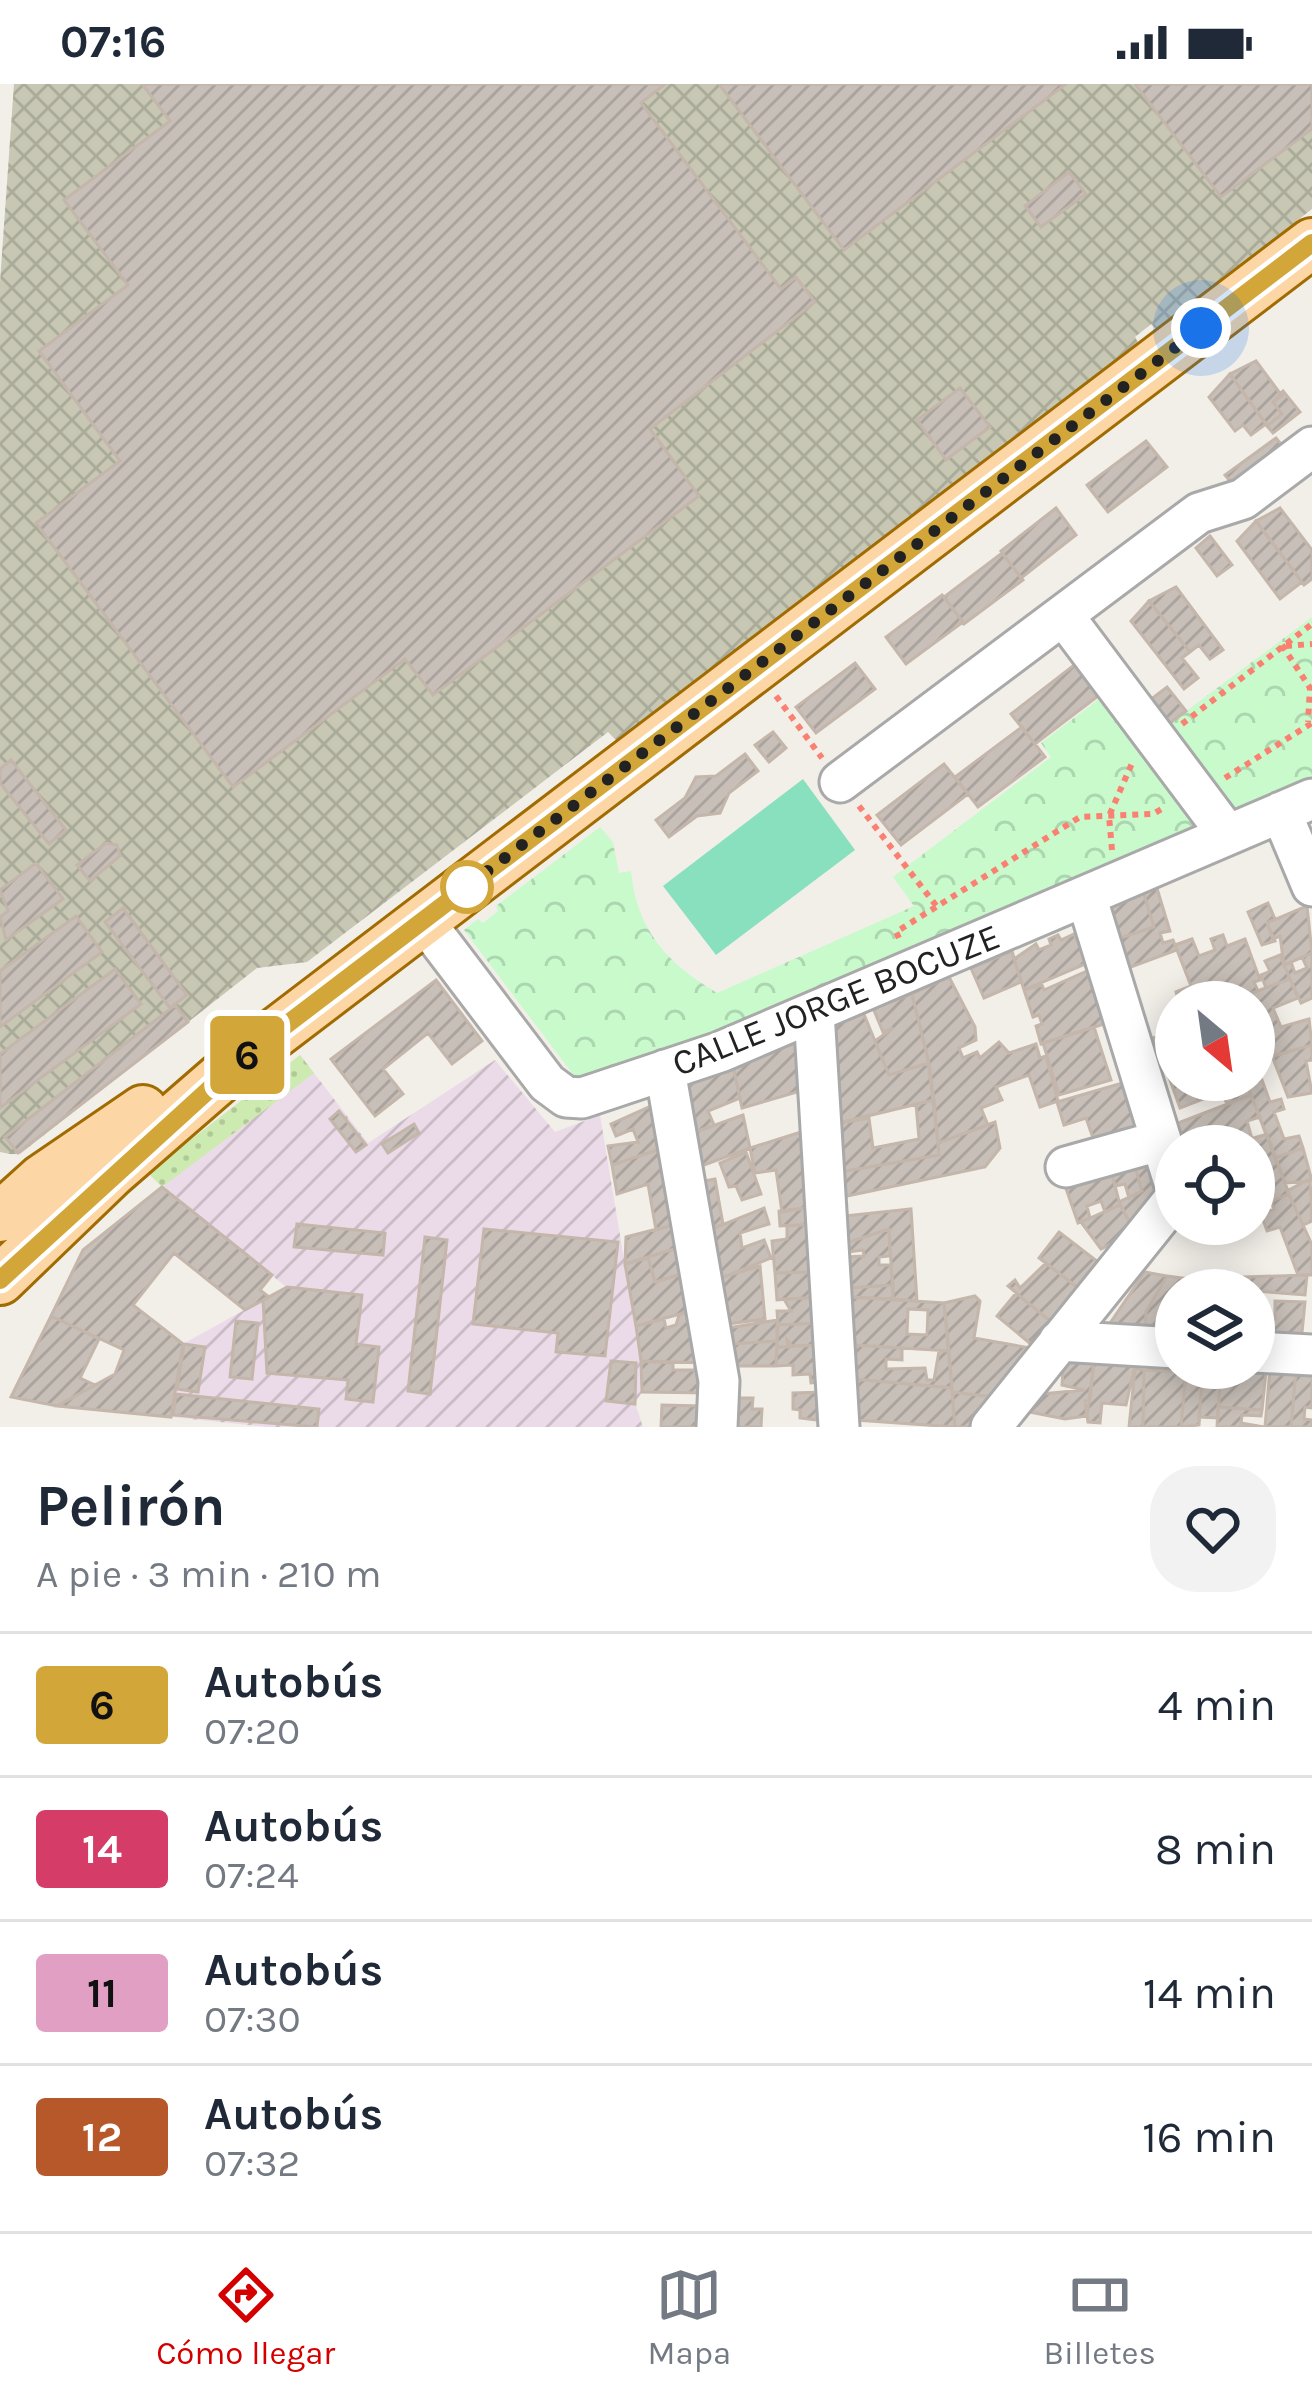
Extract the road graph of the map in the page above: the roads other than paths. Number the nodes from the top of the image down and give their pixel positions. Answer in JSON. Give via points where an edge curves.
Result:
{"nodes":[{"id":1,"x":1312,"y":243,"type":"edge"},
{"id":2,"x":1312,"y":447,"type":"edge"},
{"id":3,"x":1063,"y":615,"type":"junction"},
{"id":4,"x":840,"y":782,"type":"dead end"},
{"id":5,"x":1296,"y":806,"type":"edge"},
{"id":6,"x":1228,"y":835,"type":"junction"},
{"id":7,"x":1312,"y":886,"type":"edge"},
{"id":8,"x":1101,"y":889,"type":"junction"},
{"id":9,"x":424,"y":920,"type":"junction"},
{"id":10,"x":814,"y":1012,"type":"junction"},
{"id":11,"x":248,"y":1054,"type":"junction"},
{"id":12,"x":664,"y":1070,"type":"junction"},
{"id":13,"x":1155,"y":1125,"type":"edge"},
{"id":14,"x":1155,"y":1142,"type":"edge"},
{"id":15,"x":1066,"y":1167,"type":"dead end"},
{"id":16,"x":21,"y":1179,"type":"edge"},
{"id":17,"x":0,"y":1217,"type":"edge"},
{"id":18,"x":1155,"y":1220,"type":"edge"},
{"id":19,"x":0,"y":1280,"type":"edge"},
{"id":20,"x":1060,"y":1341,"type":"junction"},
{"id":21,"x":1155,"y":1347,"type":"edge"},
{"id":22,"x":1275,"y":1353,"type":"edge"},
{"id":23,"x":1312,"y":1355,"type":"edge"},
{"id":24,"x":717,"y":1427,"type":"edge"},
{"id":25,"x":839,"y":1427,"type":"edge"},
{"id":26,"x":991,"y":1427,"type":"edge"}],
"edges":[{"from":1,"to":9,"type":"main road"},
{"from":2,"to":3,"type":"street","via":[[1243,499],[1199,513]]},
{"from":3,"to":4,"type":"street"},
{"from":3,"to":6,"type":"street"},
{"from":5,"to":6,"type":"street","name":"CALLE JORGE BOCUZE"},
{"from":5,"to":7,"type":"street"},
{"from":6,"to":8,"type":"street","name":"CALLE JORGE BOCUZE"},
{"from":8,"to":10,"type":"street","name":"CALLE JORGE BOCUZE"},
{"from":8,"to":13,"type":"street"},
{"from":9,"to":11,"type":"main road"},
{"from":9,"to":12,"type":"street","name":"CALLE JORGE BOCUZE","via":[[555,1091],[582,1099]]},
{"from":10,"to":12,"type":"street","name":"CALLE JORGE BOCUZE"},
{"from":10,"to":25,"type":"street"},
{"from":11,"to":16,"type":"main road"},
{"from":11,"to":19,"type":"main road"},
{"from":12,"to":24,"type":"street","via":[[719,1381]]},
{"from":14,"to":15,"type":"street"},
{"from":16,"to":17,"type":"main road"},
{"from":18,"to":20,"type":"street"},
{"from":20,"to":21,"type":"street"},
{"from":20,"to":26,"type":"street"},
{"from":22,"to":23,"type":"street"}]}
